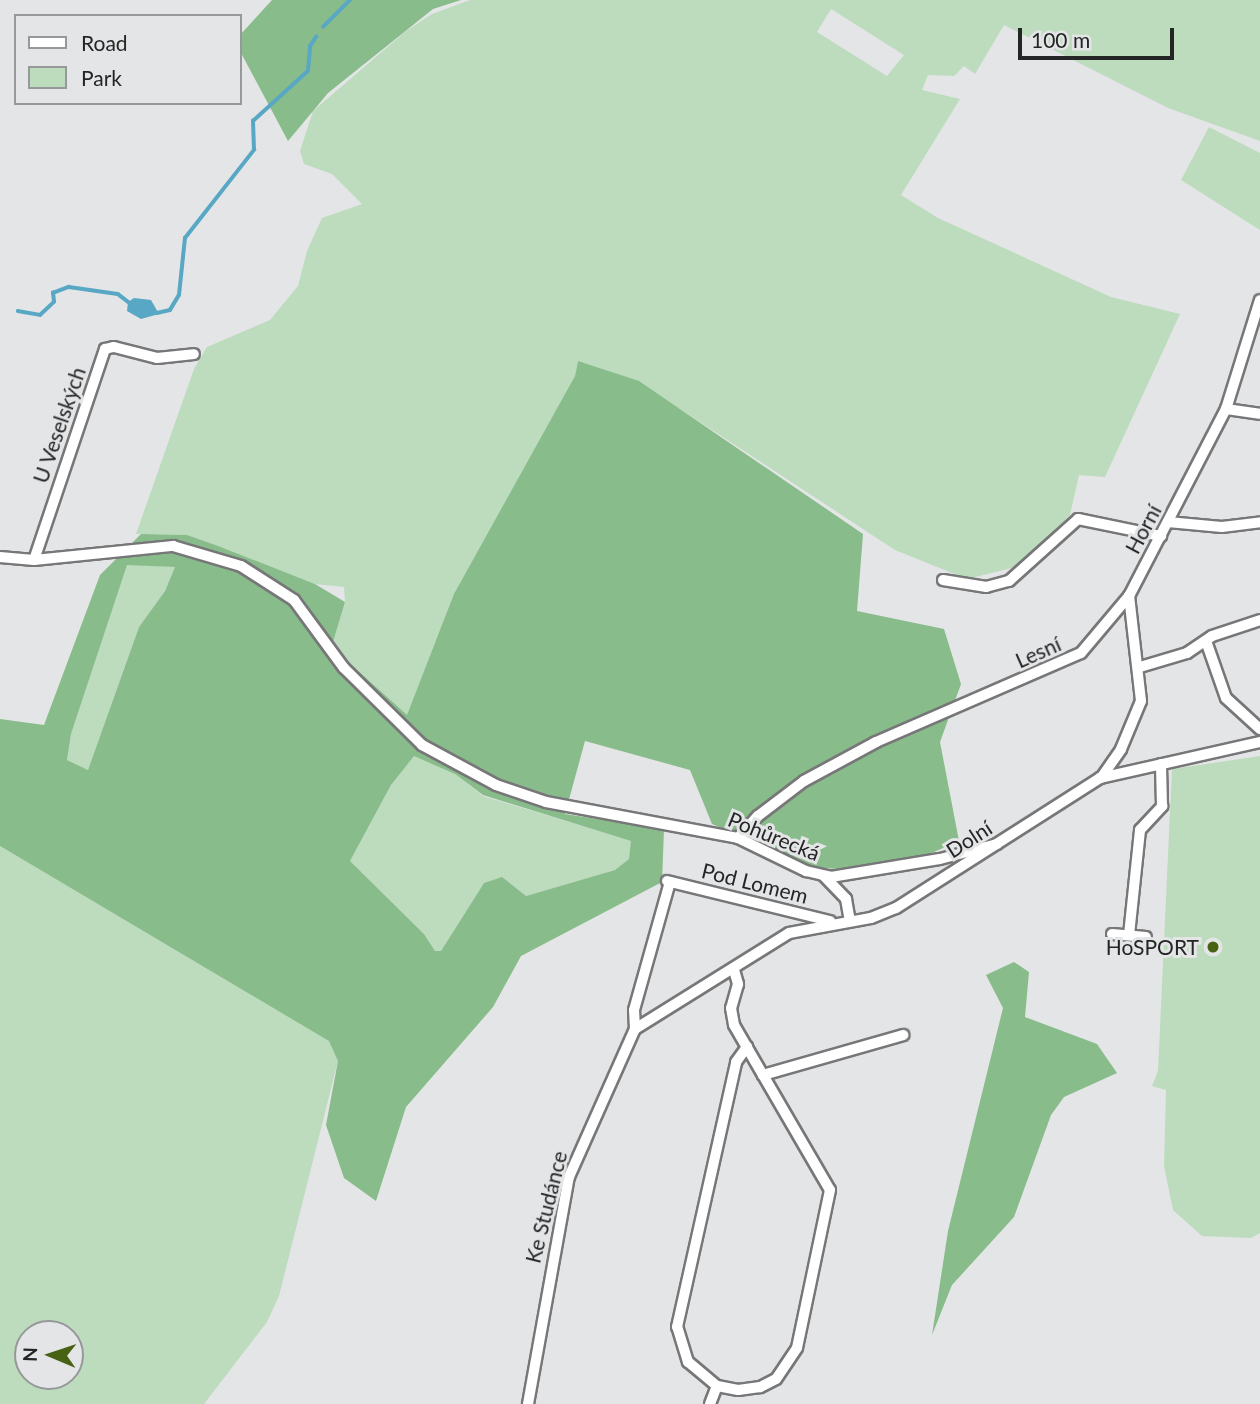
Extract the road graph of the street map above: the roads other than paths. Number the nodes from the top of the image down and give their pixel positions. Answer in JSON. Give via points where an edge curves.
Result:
{"nodes":[{"id":1,"x":1260,"y":300,"type":"edge"},
{"id":2,"x":194,"y":354,"type":"dead end"},
{"id":3,"x":1226,"y":409,"type":"junction"},
{"id":4,"x":1260,"y":414,"type":"edge"},
{"id":5,"x":1168,"y":522,"type":"junction"},
{"id":6,"x":1260,"y":522,"type":"edge"},
{"id":7,"x":1161,"y":536,"type":"junction"},
{"id":8,"x":0,"y":557,"type":"edge"},
{"id":9,"x":34,"y":560,"type":"junction"},
{"id":10,"x":943,"y":580,"type":"dead end"},
{"id":11,"x":1129,"y":596,"type":"junction"},
{"id":12,"x":1260,"y":620,"type":"edge"},
{"id":13,"x":1206,"y":641,"type":"junction"},
{"id":14,"x":1140,"y":667,"type":"junction"},
{"id":15,"x":1260,"y":729,"type":"edge"},
{"id":16,"x":1260,"y":742,"type":"edge"},
{"id":17,"x":1161,"y":764,"type":"junction"},
{"id":18,"x":1100,"y":778,"type":"junction"},
{"id":19,"x":738,"y":838,"type":"junction"},
{"id":20,"x":998,"y":844,"type":"junction"},
{"id":21,"x":824,"y":876,"type":"junction"},
{"id":22,"x":669,"y":881,"type":"joint"},
{"id":23,"x":849,"y":921,"type":"junction"},
{"id":24,"x":833,"y":922,"type":"junction"},
{"id":25,"x":1112,"y":934,"type":"dead end"},
{"id":26,"x":1129,"y":935,"type":"junction"},
{"id":27,"x":1146,"y":937,"type":"dead end"},
{"id":28,"x":734,"y":970,"type":"junction"},
{"id":29,"x":635,"y":1029,"type":"junction"},
{"id":30,"x":903,"y":1035,"type":"dead end"},
{"id":31,"x":747,"y":1047,"type":"junction"},
{"id":32,"x":763,"y":1075,"type":"junction"},
{"id":33,"x":717,"y":1386,"type":"junction"},
{"id":34,"x":528,"y":1404,"type":"edge"},
{"id":35,"x":710,"y":1404,"type":"edge"}],
"edges":[{"from":1,"to":3,"type":"street","name":"Horní"},
{"from":2,"to":9,"type":"street","name":"U Veselských","via":[[157,359],[114,346],[105,349]]},
{"from":3,"to":4,"type":"street"},
{"from":3,"to":5,"type":"street","name":"Horní"},
{"from":5,"to":6,"type":"street","via":[[1222,527]]},
{"from":5,"to":7,"type":"street","name":"Horní"},
{"from":7,"to":10,"type":"street","via":[[1078,519],[1009,581],[986,587]]},
{"from":7,"to":11,"type":"street","name":"Horní"},
{"from":8,"to":9,"type":"street","name":"Pohůrecká"},
{"from":9,"to":19,"type":"street","name":"Pohůrecká","via":[[173,546],[241,566],[295,600],[344,668],[422,745],[496,785],[581,810]]},
{"from":11,"to":14,"type":"street"},
{"from":11,"to":19,"type":"street","name":"Lesní","via":[[1081,653],[876,742],[804,781],[758,816]]},
{"from":12,"to":13,"type":"street"},
{"from":13,"to":14,"type":"street","via":[[1187,653]]},
{"from":13,"to":15,"type":"street","via":[[1226,698]]},
{"from":14,"to":18,"type":"street","via":[[1141,701],[1134,723]]},
{"from":16,"to":17,"type":"street","name":"Dolní"},
{"from":17,"to":18,"type":"street","name":"Dolní"},
{"from":17,"to":26,"type":"street","via":[[1162,806],[1140,831]]},
{"from":18,"to":20,"type":"street","name":"Dolní"},
{"from":19,"to":21,"type":"street","name":"Pohůrecká"},
{"from":20,"to":21,"type":"street","name":"Pohůrecká","via":[[890,869]]},
{"from":20,"to":23,"type":"street","name":"Dolní","via":[[896,908]]},
{"from":21,"to":23,"type":"street","via":[[846,899]]},
{"from":22,"to":24,"type":"street","name":"Pod Lomem"},
{"from":22,"to":29,"type":"street","name":"Ke Studánce","via":[[634,1010]]},
{"from":23,"to":24,"type":"street","name":"Dolní"},
{"from":24,"to":28,"type":"street","name":"Dolní","via":[[789,933]]},
{"from":25,"to":26,"type":"street"},
{"from":26,"to":27,"type":"street"},
{"from":28,"to":29,"type":"street","name":"Dolní"},
{"from":28,"to":31,"type":"street","via":[[738,984],[731,1018]]},
{"from":29,"to":34,"type":"street","name":"Ke Studánce","via":[[569,1177]]},
{"from":30,"to":32,"type":"street"},
{"from":31,"to":32,"type":"street"},
{"from":31,"to":33,"type":"street","via":[[736,1062],[677,1327],[688,1362]]},
{"from":32,"to":33,"type":"street","via":[[830,1190],[797,1348],[789,1365],[760,1387]]},
{"from":33,"to":35,"type":"street"}]}
